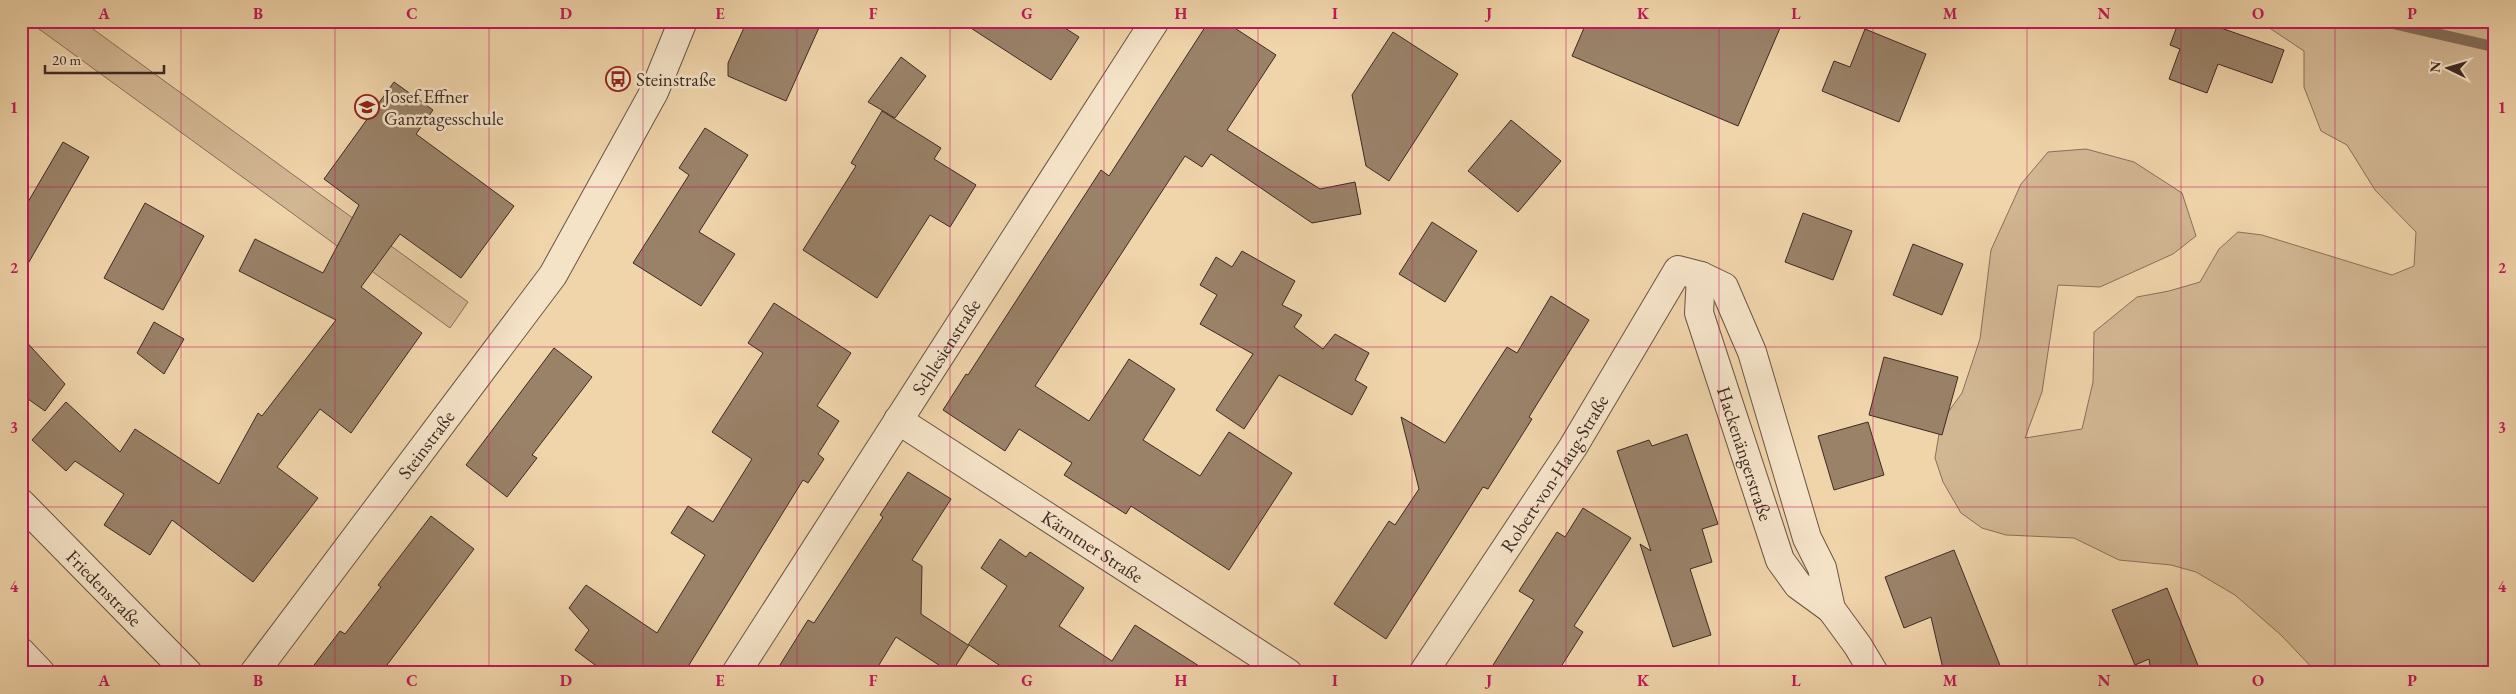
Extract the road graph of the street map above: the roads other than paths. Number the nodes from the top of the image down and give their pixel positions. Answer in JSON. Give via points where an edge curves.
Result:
{"nodes":[{"id":1,"x":684,"y":21,"type":"edge"},
{"id":2,"x":1155,"y":21,"type":"edge"},
{"id":3,"x":1689,"y":273,"type":"junction"},
{"id":4,"x":898,"y":420,"type":"junction"},
{"id":5,"x":21,"y":504,"type":"edge"},
{"id":6,"x":1831,"y":609,"type":"junction"},
{"id":7,"x":21,"y":652,"type":"edge"},
{"id":8,"x":41,"y":673,"type":"edge"},
{"id":9,"x":188,"y":673,"type":"edge"},
{"id":10,"x":254,"y":673,"type":"edge"},
{"id":11,"x":736,"y":673,"type":"edge"},
{"id":12,"x":1288,"y":673,"type":"edge"},
{"id":13,"x":1423,"y":673,"type":"edge"},
{"id":14,"x":1874,"y":673,"type":"edge"}],
"edges":[{"from":1,"to":10,"type":"street","name":"Steinstraße","via":[[654,92],[553,275]]},
{"from":2,"to":4,"type":"street","name":"Schlesienstraße"},
{"from":3,"to":6,"type":"street","name":"Hackenängerstraße","via":[[1699,313],[1780,560],[1798,585]]},
{"from":3,"to":6,"type":"street","name":"Hackenängerstraße","via":[[1724,287],[1752,352],[1807,538],[1822,568]]},
{"from":3,"to":13,"type":"street","name":"Robert-von-Haug-Straße"},
{"from":4,"to":11,"type":"street","name":"Schlesienstraße"},
{"from":4,"to":12,"type":"street","name":"Kärntner Straße"},
{"from":5,"to":9,"type":"street","name":"Friedenstraße"},
{"from":6,"to":14,"type":"street","name":"Hackenängerstraße"},
{"from":7,"to":8,"type":"street"}]}
